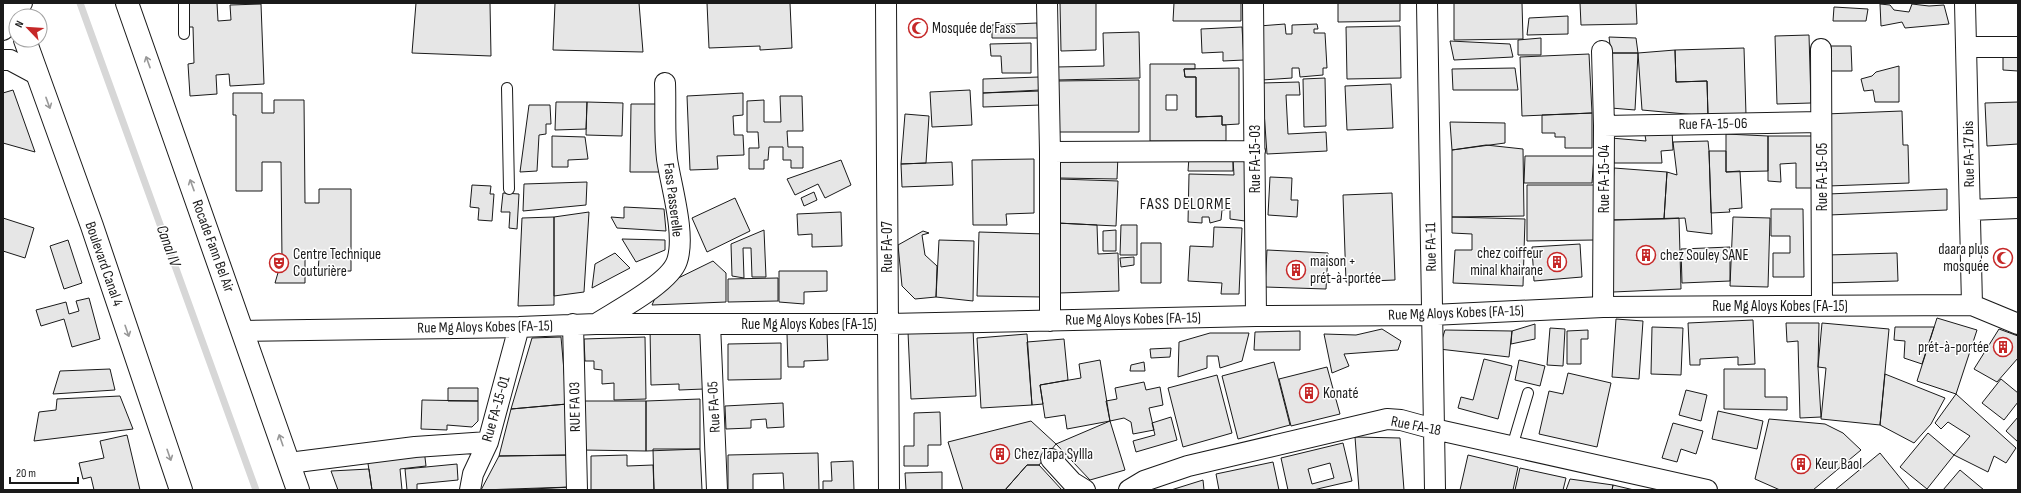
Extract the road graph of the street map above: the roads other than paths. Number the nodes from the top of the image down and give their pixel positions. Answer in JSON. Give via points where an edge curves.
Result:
{"nodes":[{"id":1,"x":127,"y":3,"type":"edge"},
{"id":2,"x":184,"y":3,"type":"edge"},
{"id":3,"x":886,"y":3,"type":"edge"},
{"id":4,"x":1047,"y":3,"type":"edge"},
{"id":5,"x":1253,"y":3,"type":"edge"},
{"id":6,"x":1427,"y":3,"type":"edge"},
{"id":7,"x":1965,"y":3,"type":"edge"},
{"id":8,"x":184,"y":34,"type":"dead end"},
{"id":9,"x":1966,"y":47,"type":"junction"},
{"id":10,"x":2018,"y":47,"type":"edge"},
{"id":11,"x":28,"y":48,"type":"edge"},
{"id":12,"x":1821,"y":49,"type":"dead end"},
{"id":13,"x":1602,"y":51,"type":"dead end"},
{"id":14,"x":3,"y":60,"type":"edge"},
{"id":15,"x":38,"y":75,"type":"junction"},
{"id":16,"x":665,"y":83,"type":"dead end"},
{"id":17,"x":507,"y":88,"type":"dead end"},
{"id":18,"x":1821,"y":122,"type":"junction"},
{"id":19,"x":1604,"y":126,"type":"junction"},
{"id":20,"x":1050,"y":152,"type":"junction"},
{"id":21,"x":1255,"y":152,"type":"junction"},
{"id":22,"x":509,"y":189,"type":"dead end"},
{"id":23,"x":2018,"y":208,"type":"edge"},
{"id":24,"x":1970,"y":210,"type":"junction"},
{"id":25,"x":1972,"y":305,"type":"junction"},
{"id":26,"x":1822,"y":306,"type":"junction"},
{"id":27,"x":1603,"y":307,"type":"junction"},
{"id":28,"x":1432,"y":315,"type":"junction"},
{"id":29,"x":1256,"y":316,"type":"junction"},
{"id":30,"x":1050,"y":321,"type":"junction"},
{"id":31,"x":573,"y":324,"type":"junction"},
{"id":32,"x":596,"y":324,"type":"junction"},
{"id":33,"x":710,"y":324,"type":"junction"},
{"id":34,"x":888,"y":324,"type":"junction"},
{"id":35,"x":2018,"y":324,"type":"edge"},
{"id":36,"x":519,"y":327,"type":"junction"},
{"id":37,"x":243,"y":331,"type":"junction"},
{"id":38,"x":1528,"y":393,"type":"dead end"},
{"id":39,"x":1434,"y":429,"type":"junction"},
{"id":40,"x":488,"y":442,"type":"junction"},
{"id":41,"x":1512,"y":446,"type":"junction"},
{"id":42,"x":1051,"y":459,"type":"dead end"},
{"id":43,"x":289,"y":463,"type":"junction"},
{"id":44,"x":181,"y":490,"type":"edge"},
{"id":45,"x":298,"y":490,"type":"edge"},
{"id":46,"x":470,"y":490,"type":"edge"},
{"id":47,"x":577,"y":490,"type":"edge"},
{"id":48,"x":717,"y":490,"type":"edge"},
{"id":49,"x":889,"y":490,"type":"edge"},
{"id":50,"x":1085,"y":490,"type":"edge"},
{"id":51,"x":1129,"y":490,"type":"edge"},
{"id":52,"x":1435,"y":490,"type":"edge"},
{"id":53,"x":1707,"y":490,"type":"edge"}],
"edges":[{"from":37,"to":1,"type":"main road","name":"Rocade Fann Bel Air","one_way":true},
{"from":2,"to":8,"type":"lane"},
{"from":3,"to":34,"type":"street","name":"Rue FA-07"},
{"from":4,"to":20,"type":"street"},
{"from":5,"to":21,"type":"street","name":"Rue FA-15-03"},
{"from":6,"to":28,"type":"street","name":"Rue FA-11"},
{"from":7,"to":9,"type":"street","name":"Rue FA-17 bis"},
{"from":9,"to":10,"type":"street"},
{"from":9,"to":24,"type":"street","name":"Rue FA-17 bis"},
{"from":11,"to":15,"type":"main road","name":"Boulevard Canal 4"},
{"from":12,"to":18,"type":"street","name":"Rue FA-15-05"},
{"from":13,"to":19,"type":"street","name":"Rue FA-15-04"},
{"from":14,"to":15,"type":"street","via":[[10,60]]},
{"from":15,"to":44,"type":"main road","name":"Boulevard Canal 4","one_way":true},
{"from":16,"to":32,"type":"street","name":"Fass Passerelle","via":[[667,159],[675,196],[679,240],[677,262],[667,275],[645,294]]},
{"from":17,"to":22,"type":"lane"},
{"from":18,"to":19,"type":"street","name":"Rue FA-15-06"},
{"from":18,"to":26,"type":"street","name":"Rue FA-15-05"},
{"from":19,"to":27,"type":"street","name":"Rue FA-15-04"},
{"from":20,"to":21,"type":"street"},
{"from":20,"to":30,"type":"street"},
{"from":21,"to":29,"type":"street","name":"Rue FA-15-03"},
{"from":23,"to":24,"type":"street"},
{"from":24,"to":25,"type":"street","name":"Rue FA-17 bis"},
{"from":25,"to":26,"type":"street","name":"Rue Mg Aloys Kobes (FA-15)"},
{"from":25,"to":35,"type":"street","name":"Rue Mg Aloys Kobes (FA-15)"},
{"from":26,"to":27,"type":"street","name":"Rue Mg Aloys Kobes (FA-15)"},
{"from":27,"to":28,"type":"street","name":"Rue Mg Aloys Kobes (FA-15)"},
{"from":28,"to":29,"type":"street","name":"Rue Mg Aloys Kobes (FA-15)"},
{"from":28,"to":39,"type":"street","name":"Rue FA-11"},
{"from":29,"to":30,"type":"street","name":"Rue Mg Aloys Kobes (FA-15)"},
{"from":30,"to":34,"type":"street","name":"Rue Mg Aloys Kobes (FA-15)"},
{"from":31,"to":32,"type":"street","name":"Rue Mg Aloys Kobes (FA-15)"},
{"from":31,"to":36,"type":"street","name":"Rue Mg Aloys Kobes (FA-15)"},
{"from":31,"to":47,"type":"street","name":"RUE FA 03"},
{"from":32,"to":33,"type":"street","name":"Rue Mg Aloys Kobes (FA-15)"},
{"from":33,"to":34,"type":"street","name":"Rue Mg Aloys Kobes (FA-15)"},
{"from":33,"to":48,"type":"street","name":"Rue FA-05"},
{"from":34,"to":49,"type":"street","name":"Rue FA-07"},
{"from":36,"to":37,"type":"street","name":"Rue Mg Aloys Kobes (FA-15)"},
{"from":36,"to":40,"type":"street","name":"Rue FA-15-01"},
{"from":43,"to":37,"type":"main road","name":"Rocade Fann Bel Air","one_way":true},
{"from":38,"to":41,"type":"lane"},
{"from":39,"to":41,"type":"street","name":"Rue FA-18"},
{"from":39,"to":51,"type":"street","name":"Rue FA-18","via":[[1387,419],[1188,466],[1144,481]]},
{"from":39,"to":52,"type":"street","name":"Rue FA-11"},
{"from":40,"to":43,"type":"street","via":[[415,447]]},
{"from":40,"to":46,"type":"street","name":"Rue FA-15-01","via":[[473,474]]},
{"from":41,"to":53,"type":"street","name":"Rue FA-18"},
{"from":42,"to":50,"type":"street","via":[[1072,482]]},
{"from":43,"to":45,"type":"main road","name":"Rocade Fann Bel Air"}]}
